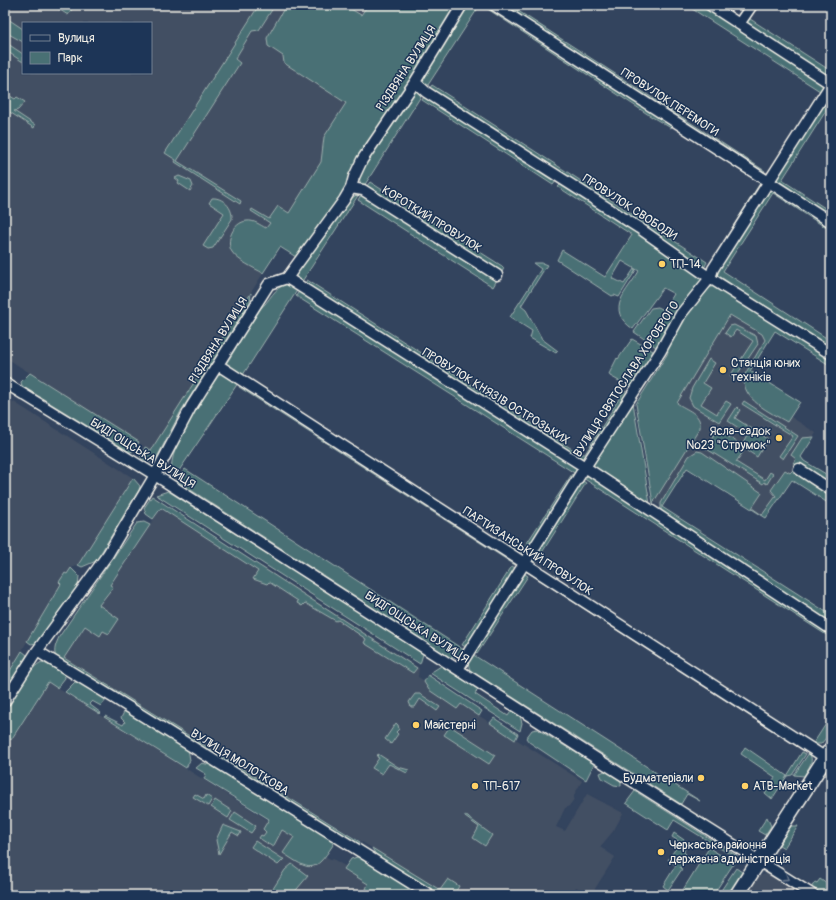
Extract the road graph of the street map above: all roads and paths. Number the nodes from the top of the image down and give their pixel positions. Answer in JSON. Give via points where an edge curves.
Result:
{"nodes":[{"id":1,"x":462,"y":5,"type":"edge"},
{"id":2,"x":494,"y":5,"type":"edge"},
{"id":3,"x":710,"y":5,"type":"edge"},
{"id":4,"x":752,"y":5,"type":"edge"},
{"id":5,"x":740,"y":24,"type":"junction"},
{"id":6,"x":415,"y":82,"type":"junction"},
{"id":7,"x":831,"y":84,"type":"edge"},
{"id":8,"x":769,"y":182,"type":"junction"},
{"id":9,"x":351,"y":188,"type":"junction"},
{"id":10,"x":831,"y":222,"type":"edge"},
{"id":11,"x":497,"y":275,"type":"dead end"},
{"id":12,"x":287,"y":278,"type":"junction"},
{"id":13,"x":710,"y":278,"type":"junction"},
{"id":14,"x":831,"y":354,"type":"edge"},
{"id":15,"x":218,"y":365,"type":"junction"},
{"id":16,"x":6,"y":385,"type":"edge"},
{"id":17,"x":585,"y":467,"type":"junction"},
{"id":18,"x":798,"y":469,"type":"dead end"},
{"id":19,"x":155,"y":475,"type":"junction"},
{"id":20,"x":831,"y":490,"type":"edge"},
{"id":21,"x":523,"y":564,"type":"junction"},
{"id":22,"x":831,"y":629,"type":"edge"},
{"id":23,"x":36,"y":651,"type":"junction"},
{"id":24,"x":458,"y":669,"type":"junction"},
{"id":25,"x":5,"y":701,"type":"edge"},
{"id":26,"x":828,"y":754,"type":"edge"},
{"id":27,"x":759,"y":860,"type":"junction"},
{"id":28,"x":430,"y":895,"type":"edge"},
{"id":29,"x":737,"y":895,"type":"edge"},
{"id":30,"x":813,"y":895,"type":"edge"}],
"edges":[{"from":1,"to":6,"type":"street","name":"РІЗДВЯНА ВУЛИЦЯ"},
{"from":2,"to":8,"type":"street","name":"ПРОВУЛОК ПЕРЕМОГИ"},
{"from":3,"to":5,"type":"street"},
{"from":4,"to":5,"type":"street"},
{"from":5,"to":7,"type":"street"},
{"from":6,"to":9,"type":"street","name":"РІЗДВЯНА ВУЛИЦЯ","via":[[362,160]]},
{"from":6,"to":13,"type":"street","name":"ПРОВУЛОК СВОБОДИ","via":[[432,96],[639,228]]},
{"from":7,"to":8,"type":"street","name":"ВУЛИЦЯ СВЯТОСЛАВА ХОРОБРОГО"},
{"from":8,"to":10,"type":"street","name":"ПРОВУЛОК ПЕРЕМОГИ"},
{"from":8,"to":13,"type":"street","name":"ВУЛИЦЯ СВЯТОСЛАВА ХОРОБРОГО","via":[[712,269]]},
{"from":9,"to":11,"type":"street","name":"КОРОТКИЙ ПРОВУЛОК","via":[[363,190]]},
{"from":9,"to":12,"type":"street","name":"РІЗДВЯНА ВУЛИЦЯ"},
{"from":12,"to":15,"type":"street","name":"РІЗДВЯНА ВУЛИЦЯ","via":[[269,284]]},
{"from":12,"to":17,"type":"street","name":"ПРОВУЛОК КНЯЗІВ ОСТРОЗЬКИХ"},
{"from":13,"to":14,"type":"street","name":"ПРОВУЛОК СВОБОДИ"},
{"from":13,"to":17,"type":"street","name":"ВУЛИЦЯ СВЯТОСЛАВА ХОРОБРОГО","via":[[681,314],[660,352]]},
{"from":15,"to":19,"type":"street","name":"РІЗДВЯНА ВУЛИЦЯ","via":[[191,407]]},
{"from":15,"to":21,"type":"street","name":"ПАРТИЗАНСЬКИЙ ПРОВУЛОК"},
{"from":16,"to":19,"type":"street","name":"БИДГОЩСЬКА ВУЛИЦЯ"},
{"from":17,"to":21,"type":"street","name":"ВУЛИЦЯ СВЯТОСЛАВА ХОРОБРОГО"},
{"from":17,"to":22,"type":"street","name":"ПРОВУЛОК КНЯЗІВ ОСТРОЗЬКИХ"},
{"from":18,"to":20,"type":"street"},
{"from":19,"to":23,"type":"street","name":"РІЗДВЯНА ВУЛИЦЯ","via":[[108,554]]},
{"from":19,"to":24,"type":"street","name":"БИДГОЩСЬКА ВУЛИЦЯ"},
{"from":21,"to":24,"type":"street","name":"ВУЛИЦЯ СВЯТОСЛАВА ХОРОБРОГО"},
{"from":21,"to":26,"type":"street","name":"ПАРТИЗАНСЬКИЙ ПРОВУЛОК"},
{"from":23,"to":25,"type":"street","name":"РІЗДВЯНА ВУЛИЦЯ"},
{"from":23,"to":28,"type":"street","name":"ВУЛИЦЯ МОЛОТКОВА"},
{"from":24,"to":27,"type":"street","name":"БИДГОЩСЬКА ВУЛИЦЯ"},
{"from":26,"to":27,"type":"main road"},
{"from":27,"to":29,"type":"main road"},
{"from":27,"to":30,"type":"street","name":"БИДГОЩСЬКА ВУЛИЦЯ","one_way":true}]}
